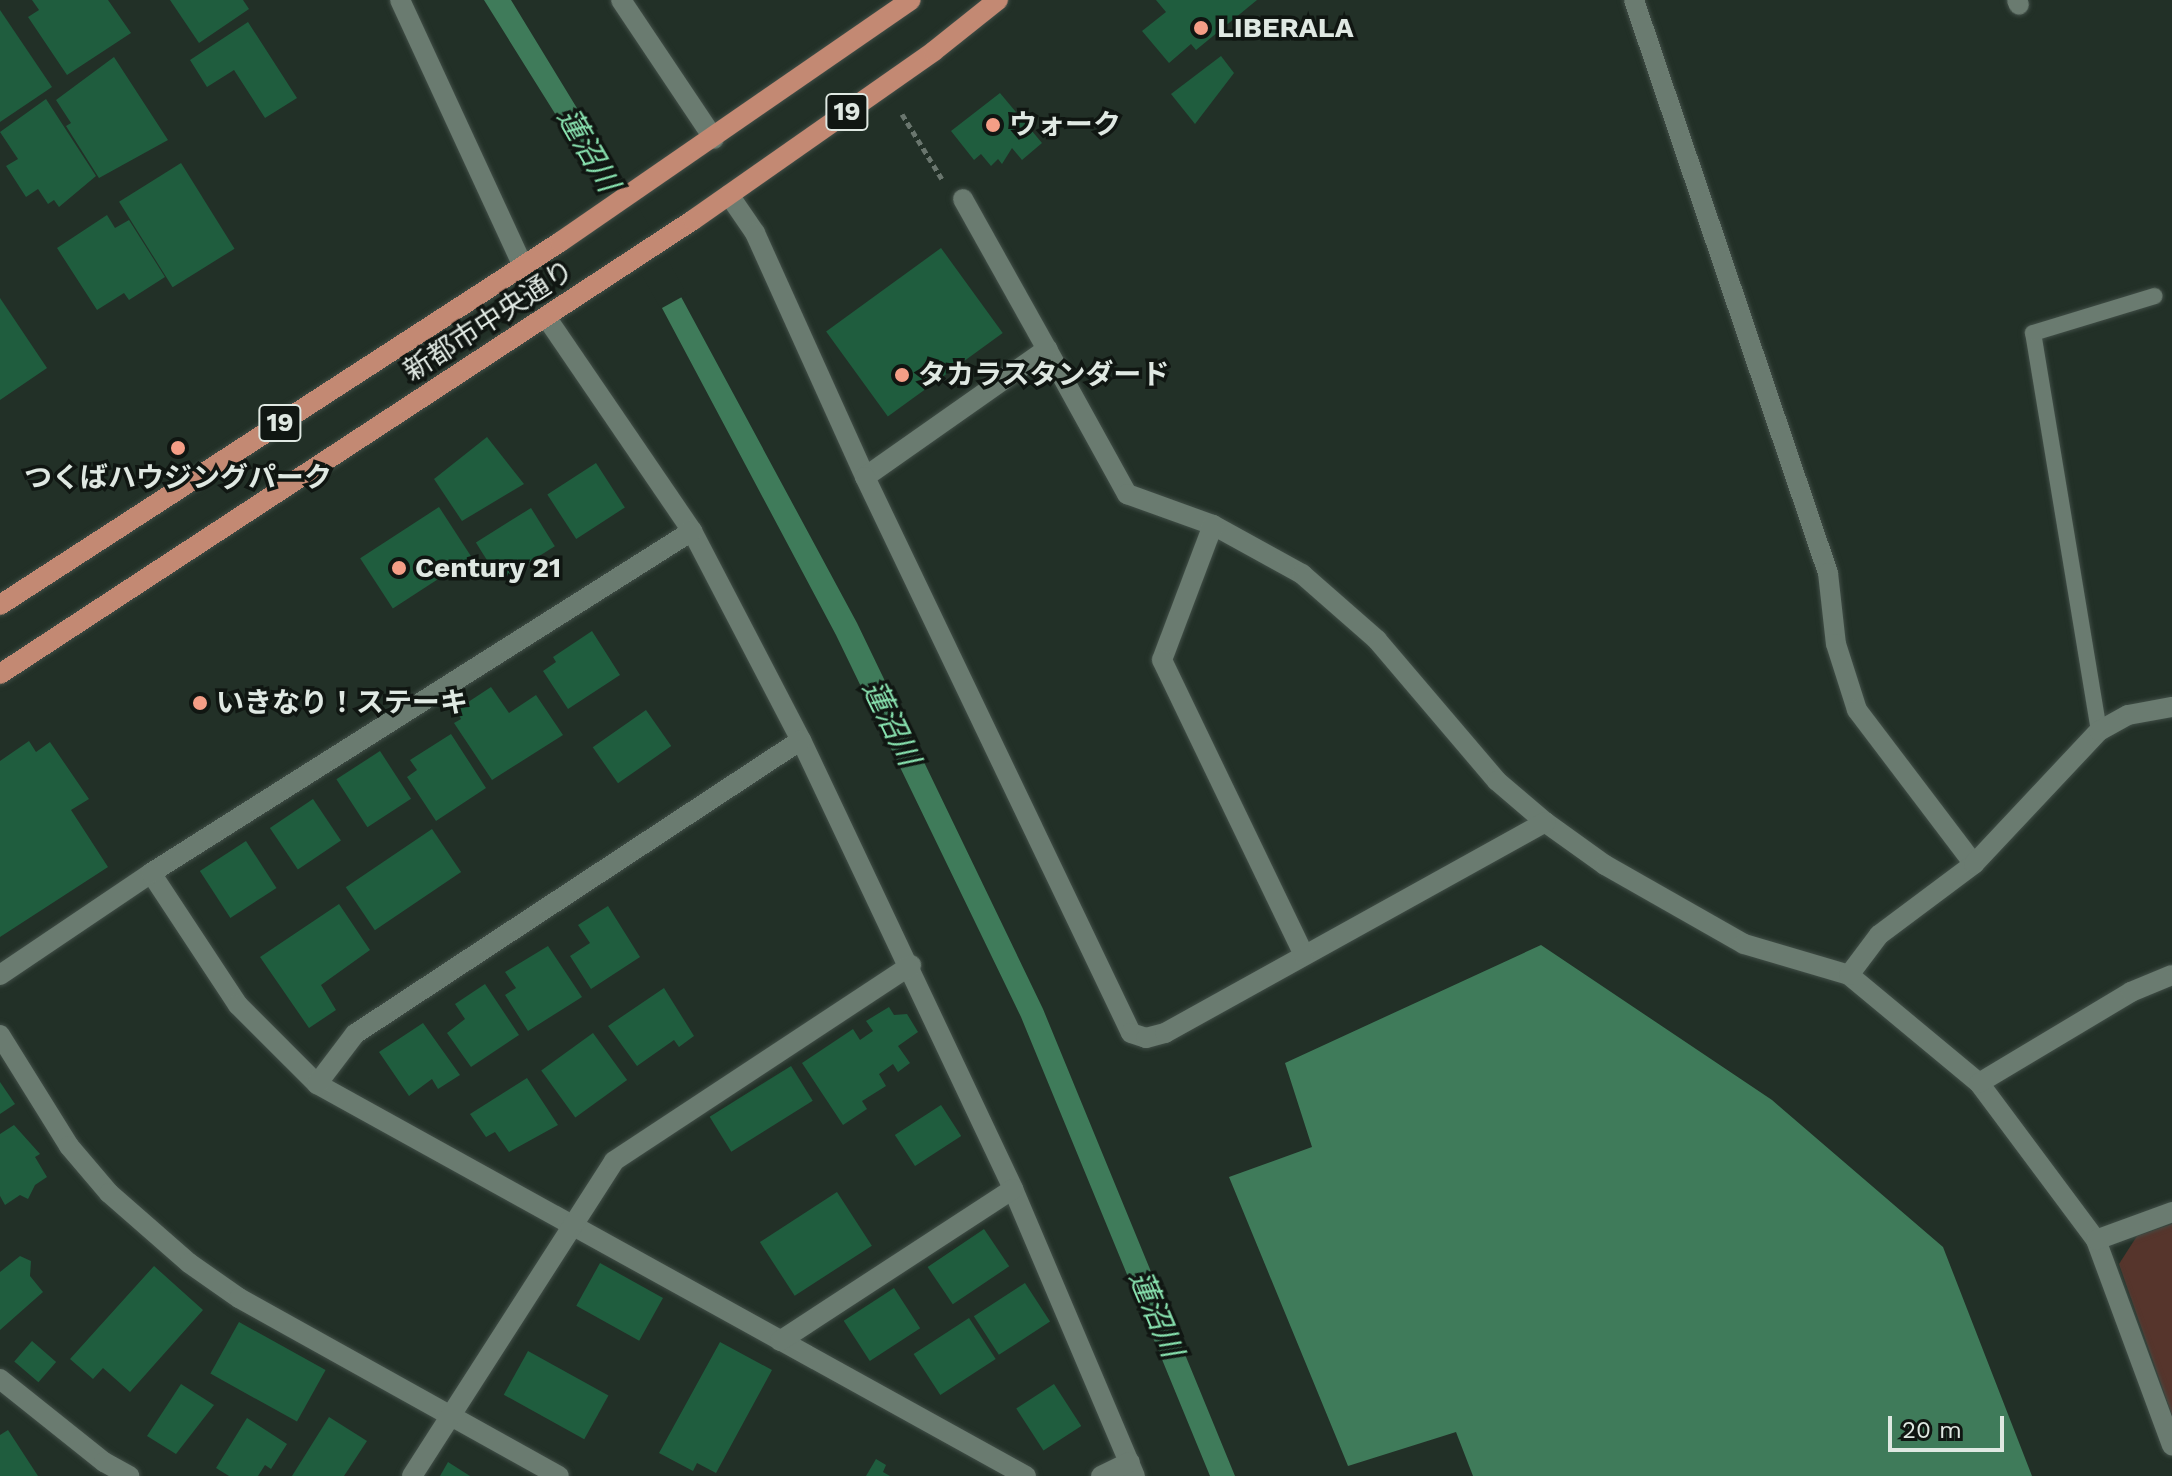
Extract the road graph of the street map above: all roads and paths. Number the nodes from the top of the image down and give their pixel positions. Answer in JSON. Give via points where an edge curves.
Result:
{"nodes":[{"id":1,"x":400,"y":0,"type":"edge"},
{"id":2,"x":621,"y":0,"type":"edge"},
{"id":3,"x":911,"y":0,"type":"edge"},
{"id":4,"x":998,"y":0,"type":"edge"},
{"id":5,"x":1634,"y":0,"type":"edge"},
{"id":6,"x":902,"y":114,"type":"dead end"},
{"id":7,"x":714,"y":139,"type":"junction"},
{"id":8,"x":729,"y":195,"type":"junction"},
{"id":9,"x":963,"y":199,"type":"joint"},
{"id":10,"x":523,"y":266,"type":"junction"},
{"id":11,"x":2155,"y":296,"type":"dead end"},
{"id":12,"x":546,"y":317,"type":"junction"},
{"id":13,"x":1047,"y":349,"type":"junction"},
{"id":14,"x":865,"y":477,"type":"junction"},
{"id":15,"x":1213,"y":525,"type":"junction"},
{"id":16,"x":692,"y":531,"type":"junction"},
{"id":17,"x":0,"y":605,"type":"edge"},
{"id":18,"x":0,"y":674,"type":"edge"},
{"id":19,"x":2172,"y":707,"type":"edge"},
{"id":20,"x":2099,"y":731,"type":"junction"},
{"id":21,"x":801,"y":740,"type":"junction"},
{"id":22,"x":1545,"y":822,"type":"junction"},
{"id":23,"x":1974,"y":864,"type":"junction"},
{"id":24,"x":151,"y":873,"type":"junction"},
{"id":25,"x":1304,"y":955,"type":"junction"},
{"id":26,"x":911,"y":965,"type":"junction"},
{"id":27,"x":0,"y":975,"type":"edge"},
{"id":28,"x":1849,"y":975,"type":"junction"},
{"id":29,"x":2172,"y":975,"type":"edge"},
{"id":30,"x":0,"y":1035,"type":"edge"},
{"id":31,"x":1979,"y":1083,"type":"junction"},
{"id":32,"x":317,"y":1084,"type":"junction"},
{"id":33,"x":1013,"y":1189,"type":"junction"},
{"id":34,"x":2172,"y":1212,"type":"edge"},
{"id":35,"x":572,"y":1226,"type":"junction"},
{"id":36,"x":2096,"y":1240,"type":"junction"},
{"id":37,"x":780,"y":1341,"type":"junction"},
{"id":38,"x":0,"y":1379,"type":"edge"},
{"id":39,"x":450,"y":1417,"type":"junction"},
{"id":40,"x":2172,"y":1445,"type":"edge"},
{"id":41,"x":98,"y":1469,"type":"edge"},
{"id":42,"x":1132,"y":1469,"type":"edge"},
{"id":43,"x":129,"y":1476,"type":"edge"},
{"id":44,"x":412,"y":1476,"type":"edge"},
{"id":45,"x":559,"y":1476,"type":"edge"},
{"id":46,"x":1026,"y":1476,"type":"edge"},
{"id":47,"x":1101,"y":1476,"type":"edge"}],
"edges":[{"from":1,"to":10,"type":"street"},
{"from":2,"to":7,"type":"street"},
{"from":3,"to":7,"type":"main road","name":"新都市中央通り","number":"19"},
{"from":4,"to":8,"type":"main road","name":"新都市中央通り","number":"19"},
{"from":5,"to":23,"type":"street","via":[[1828,573],[1836,644],[1857,710]]},
{"from":6,"to":9,"type":"path","via":[[945,184]]},
{"from":7,"to":10,"type":"main road","name":"新都市中央通り","number":"19"},
{"from":8,"to":12,"type":"main road","name":"新都市中央通り","number":"19"},
{"from":8,"to":14,"type":"street","via":[[755,233]]},
{"from":9,"to":13,"type":"street"},
{"from":10,"to":17,"type":"main road","name":"新都市中央通り","number":"19"},
{"from":11,"to":20,"type":"lane","via":[[2033,333]]},
{"from":12,"to":16,"type":"street"},
{"from":12,"to":18,"type":"main road","name":"新都市中央通り","number":"19"},
{"from":13,"to":14,"type":"street"},
{"from":13,"to":15,"type":"street","via":[[1127,494]]},
{"from":14,"to":25,"type":"street","via":[[1131,1033],[1146,1038],[1165,1033]]},
{"from":15,"to":22,"type":"street","via":[[1302,574],[1377,640],[1497,781]]},
{"from":15,"to":25,"type":"street","via":[[1162,660]]},
{"from":16,"to":21,"type":"street"},
{"from":16,"to":24,"type":"street"},
{"from":19,"to":20,"type":"street","via":[[2128,715]]},
{"from":20,"to":23,"type":"street"},
{"from":21,"to":26,"type":"street"},
{"from":21,"to":32,"type":"street","via":[[355,1034]]},
{"from":22,"to":25,"type":"street"},
{"from":22,"to":28,"type":"street","via":[[1605,865],[1744,944]]},
{"from":23,"to":28,"type":"street","via":[[1879,935]]},
{"from":24,"to":27,"type":"street"},
{"from":24,"to":32,"type":"street","via":[[238,1005]]},
{"from":26,"to":33,"type":"street"},
{"from":26,"to":35,"type":"street","via":[[614,1161]]},
{"from":28,"to":31,"type":"street"},
{"from":29,"to":31,"type":"street","via":[[2131,992]]},
{"from":30,"to":39,"type":"street","via":[[69,1146],[149,1231],[239,1298]]},
{"from":31,"to":36,"type":"street"},
{"from":32,"to":35,"type":"street"},
{"from":33,"to":37,"type":"street"},
{"from":33,"to":42,"type":"street"},
{"from":34,"to":36,"type":"street"},
{"from":35,"to":37,"type":"street"},
{"from":35,"to":39,"type":"street"},
{"from":36,"to":40,"type":"street"},
{"from":37,"to":46,"type":"street"},
{"from":38,"to":41,"type":"street"},
{"from":39,"to":44,"type":"street"},
{"from":39,"to":45,"type":"street"},
{"from":41,"to":43,"type":"street"},
{"from":42,"to":47,"type":"street"}]}
